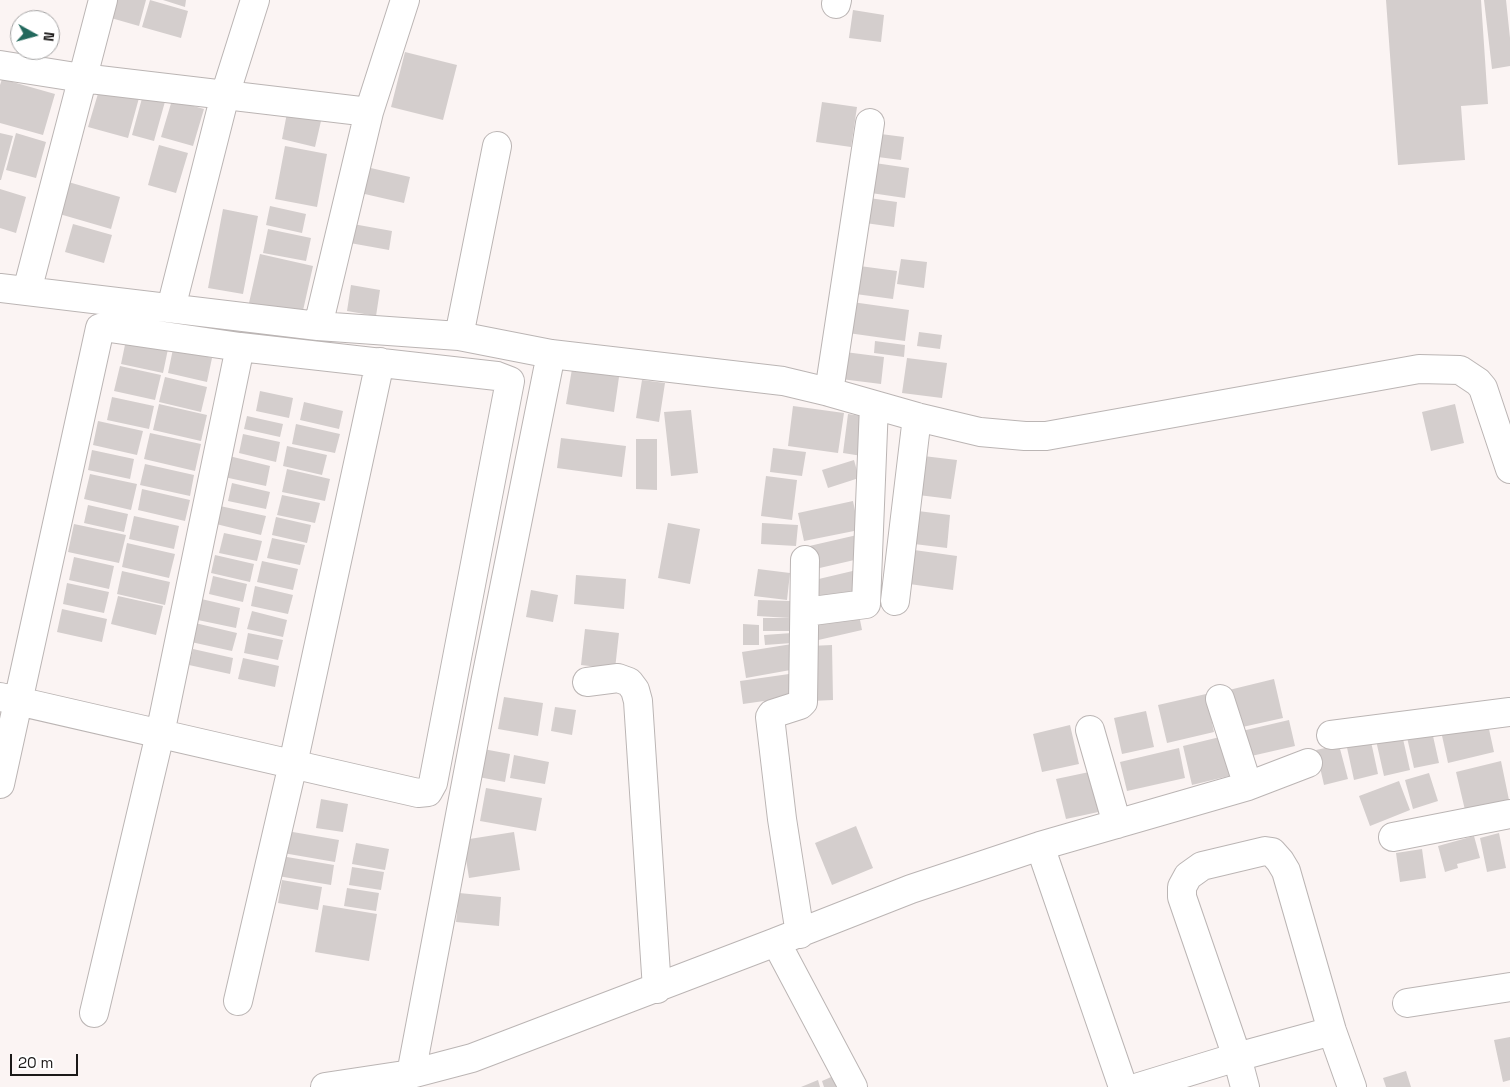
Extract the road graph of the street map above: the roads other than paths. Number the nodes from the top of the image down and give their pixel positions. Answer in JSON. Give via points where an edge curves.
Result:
{"nodes":[{"id":1,"x":103,"y":0,"type":"edge"},
{"id":2,"x":254,"y":0,"type":"edge"},
{"id":3,"x":405,"y":0,"type":"edge"},
{"id":4,"x":0,"y":65,"type":"edge"},
{"id":5,"x":82,"y":78,"type":"junction"},
{"id":6,"x":225,"y":95,"type":"junction"},
{"id":7,"x":370,"y":112,"type":"junction"},
{"id":8,"x":870,"y":122,"type":"dead end"},
{"id":9,"x":497,"y":146,"type":"dead end"},
{"id":10,"x":0,"y":288,"type":"edge"},
{"id":11,"x":27,"y":291,"type":"junction"},
{"id":12,"x":171,"y":308,"type":"junction"},
{"id":13,"x":318,"y":326,"type":"junction"},
{"id":14,"x":460,"y":336,"type":"junction"},
{"id":15,"x":240,"y":347,"type":"junction"},
{"id":16,"x":551,"y":354,"type":"junction"},
{"id":17,"x":380,"y":362,"type":"junction"},
{"id":18,"x":828,"y":392,"type":"junction"},
{"id":19,"x":874,"y":405,"type":"junction"},
{"id":20,"x":917,"y":417,"type":"junction"},
{"id":21,"x":1510,"y":469,"type":"edge"},
{"id":22,"x":805,"y":560,"type":"dead end"},
{"id":23,"x":895,"y":601,"type":"dead end"},
{"id":24,"x":805,"y":612,"type":"junction"},
{"id":25,"x":587,"y":682,"type":"dead end"},
{"id":26,"x":1220,"y":698,"type":"dead end"},
{"id":27,"x":10,"y":699,"type":"edge"},
{"id":28,"x":1510,"y":712,"type":"edge"},
{"id":29,"x":1090,"y":730,"type":"dead end"},
{"id":30,"x":160,"y":734,"type":"junction"},
{"id":31,"x":1331,"y":735,"type":"dead end"},
{"id":32,"x":1308,"y":763,"type":"dead end"},
{"id":33,"x":293,"y":764,"type":"junction"},
{"id":34,"x":0,"y":784,"type":"edge"},
{"id":35,"x":1248,"y":786,"type":"junction"},
{"id":36,"x":1510,"y":814,"type":"edge"},
{"id":37,"x":1117,"y":824,"type":"junction"},
{"id":38,"x":1393,"y":837,"type":"dead end"},
{"id":39,"x":1040,"y":846,"type":"junction"},
{"id":40,"x":788,"y":938,"type":"junction"},
{"id":41,"x":1510,"y":987,"type":"edge"},
{"id":42,"x":657,"y":989,"type":"junction"},
{"id":43,"x":238,"y":1001,"type":"dead end"},
{"id":44,"x":1407,"y":1003,"type":"dead end"},
{"id":45,"x":94,"y":1013,"type":"dead end"},
{"id":46,"x":1332,"y":1031,"type":"junction"},
{"id":47,"x":1237,"y":1057,"type":"junction"},
{"id":48,"x":398,"y":1080,"type":"edge"},
{"id":49,"x":325,"y":1087,"type":"edge"},
{"id":50,"x":853,"y":1087,"type":"edge"},
{"id":51,"x":1123,"y":1087,"type":"edge"},
{"id":52,"x":1140,"y":1087,"type":"edge"},
{"id":53,"x":1245,"y":1087,"type":"edge"},
{"id":54,"x":1352,"y":1087,"type":"edge"}],
"edges":[{"from":1,"to":5,"type":"street"},
{"from":2,"to":6,"type":"street"},
{"from":3,"to":7,"type":"street"},
{"from":4,"to":5,"type":"street"},
{"from":5,"to":6,"type":"street"},
{"from":5,"to":11,"type":"street"},
{"from":6,"to":7,"type":"street"},
{"from":6,"to":12,"type":"street"},
{"from":7,"to":13,"type":"street"},
{"from":8,"to":18,"type":"street"},
{"from":9,"to":14,"type":"street"},
{"from":10,"to":11,"type":"street"},
{"from":11,"to":12,"type":"street"},
{"from":12,"to":13,"type":"street"},
{"from":13,"to":14,"type":"street"},
{"from":14,"to":16,"type":"street"},
{"from":15,"to":17,"type":"street"},
{"from":15,"to":27,"type":"street","via":[[100,328]]},
{"from":15,"to":30,"type":"street"},
{"from":16,"to":18,"type":"street","via":[[783,381]]},
{"from":16,"to":48,"type":"street","via":[[485,682]]},
{"from":17,"to":33,"type":"street"},
{"from":17,"to":33,"type":"street","via":[[497,376],[510,381],[433,783],[428,792],[418,793]]},
{"from":18,"to":19,"type":"street"},
{"from":19,"to":20,"type":"street"},
{"from":19,"to":24,"type":"street","via":[[866,604]]},
{"from":20,"to":21,"type":"street","via":[[980,432],[1046,436],[1420,369],[1460,370],[1483,388]]},
{"from":20,"to":23,"type":"street"},
{"from":22,"to":24,"type":"street"},
{"from":24,"to":40,"type":"street","via":[[803,702],[770,717],[782,819]]},
{"from":25,"to":42,"type":"street","via":[[618,678],[630,682],[638,701]]},
{"from":26,"to":35,"type":"street"},
{"from":27,"to":30,"type":"street"},
{"from":27,"to":34,"type":"street"},
{"from":28,"to":31,"type":"street"},
{"from":29,"to":37,"type":"street"},
{"from":30,"to":33,"type":"street"},
{"from":30,"to":45,"type":"street"},
{"from":32,"to":35,"type":"street"},
{"from":33,"to":43,"type":"street"},
{"from":35,"to":37,"type":"street"},
{"from":36,"to":38,"type":"street"},
{"from":37,"to":39,"type":"street"},
{"from":39,"to":40,"type":"street","via":[[911,889]]},
{"from":39,"to":51,"type":"street"},
{"from":40,"to":42,"type":"street"},
{"from":40,"to":50,"type":"street"},
{"from":41,"to":44,"type":"street"},
{"from":42,"to":48,"type":"street","via":[[472,1058]]},
{"from":46,"to":47,"type":"street"},
{"from":46,"to":47,"type":"street","via":[[1286,871],[1280,861],[1272,852],[1264,851],[1202,866],[1188,876],[1182,887],[1182,897]]},
{"from":46,"to":54,"type":"street"},
{"from":47,"to":52,"type":"street"},
{"from":47,"to":53,"type":"street"},
{"from":48,"to":49,"type":"street"}]}
